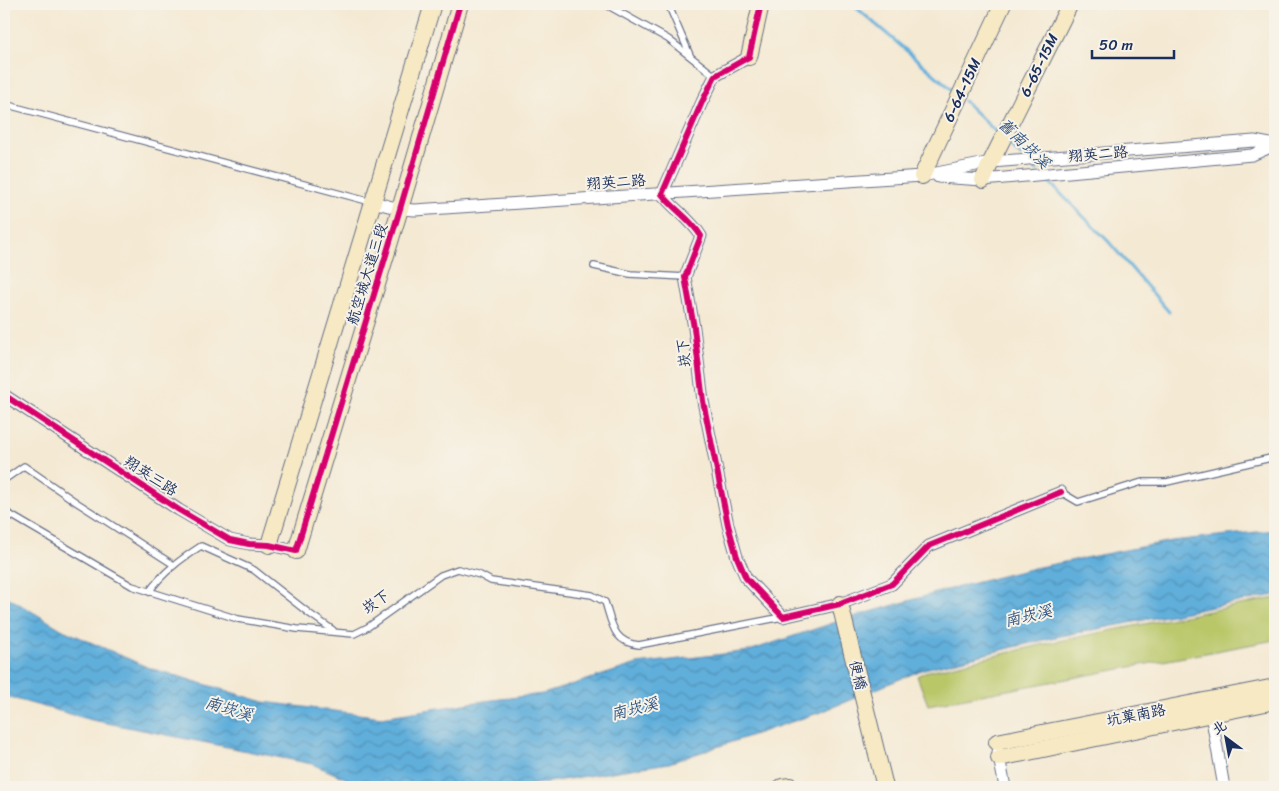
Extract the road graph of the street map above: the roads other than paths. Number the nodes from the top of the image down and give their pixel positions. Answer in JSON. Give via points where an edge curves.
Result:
{"nodes":[{"id":1,"x":433,"y":4,"type":"edge"},
{"id":2,"x":460,"y":4,"type":"edge"},
{"id":3,"x":605,"y":4,"type":"edge"},
{"id":4,"x":668,"y":4,"type":"edge"},
{"id":5,"x":761,"y":4,"type":"edge"},
{"id":6,"x":1003,"y":4,"type":"edge"},
{"id":7,"x":1070,"y":4,"type":"edge"},
{"id":8,"x":691,"y":57,"type":"junction"},
{"id":9,"x":749,"y":57,"type":"joint"},
{"id":10,"x":715,"y":76,"type":"junction"},
{"id":11,"x":4,"y":104,"type":"edge"},
{"id":12,"x":1275,"y":145,"type":"edge"},
{"id":13,"x":990,"y":162,"type":"junction"},
{"id":14,"x":922,"y":176,"type":"junction"},
{"id":15,"x":983,"y":180,"type":"junction"},
{"id":16,"x":662,"y":194,"type":"junction"},
{"id":17,"x":373,"y":202,"type":"junction"},
{"id":18,"x":400,"y":209,"type":"junction"},
{"id":19,"x":594,"y":266,"type":"dead end"},
{"id":20,"x":685,"y":277,"type":"junction"},
{"id":21,"x":4,"y":395,"type":"edge"},
{"id":22,"x":1275,"y":457,"type":"edge"},
{"id":23,"x":4,"y":480,"type":"edge"},
{"id":24,"x":1061,"y":492,"type":"joint"},
{"id":25,"x":4,"y":510,"type":"edge"},
{"id":26,"x":269,"y":545,"type":"junction"},
{"id":27,"x":296,"y":551,"type":"joint"},
{"id":28,"x":174,"y":565,"type":"junction"},
{"id":29,"x":149,"y":592,"type":"junction"},
{"id":30,"x":842,"y":610,"type":"junction"},
{"id":31,"x":783,"y":617,"type":"junction"},
{"id":32,"x":335,"y":631,"type":"junction"},
{"id":33,"x":1275,"y":687,"type":"edge"},
{"id":34,"x":1275,"y":702,"type":"edge"},
{"id":35,"x":1210,"y":714,"type":"junction"},
{"id":36,"x":998,"y":750,"type":"junction"},
{"id":37,"x":885,"y":787,"type":"edge"},
{"id":38,"x":1004,"y":787,"type":"edge"},
{"id":39,"x":1224,"y":787,"type":"edge"}],
"edges":[{"from":1,"to":17,"type":"street","name":"航空城大道三段"},
{"from":2,"to":18,"type":"street","name":"航空城大道三段"},
{"from":3,"to":8,"type":"lane","via":[[668,39]]},
{"from":4,"to":8,"type":"lane"},
{"from":5,"to":9,"type":"street"},
{"from":6,"to":14,"type":"street","name":"6-64-15M"},
{"from":7,"to":13,"type":"street","name":"6-65-15M"},
{"from":8,"to":10,"type":"lane"},
{"from":9,"to":10,"type":"street"},
{"from":10,"to":16,"type":"street"},
{"from":11,"to":17,"type":"lane"},
{"from":12,"to":13,"type":"street","name":"翔英二路","via":[[1254,141]]},
{"from":12,"to":15,"type":"street","name":"翔英二路","via":[[1252,155]]},
{"from":13,"to":14,"type":"street","name":"翔英二路"},
{"from":13,"to":15,"type":"street","name":"6-65-15M"},
{"from":14,"to":15,"type":"street","name":"翔英二路"},
{"from":14,"to":16,"type":"street","name":"翔英二路"},
{"from":16,"to":18,"type":"street","name":"翔英二路"},
{"from":16,"to":20,"type":"street","via":[[701,236]]},
{"from":17,"to":18,"type":"street","name":"翔英二路"},
{"from":17,"to":26,"type":"street","name":"航空城大道三段"},
{"from":18,"to":27,"type":"street","name":"航空城大道三段"},
{"from":19,"to":20,"type":"lane","via":[[630,274]]},
{"from":20,"to":31,"type":"street","name":"崁下","via":[[703,401],[737,557],[746,578]]},
{"from":21,"to":26,"type":"street","name":"翔英三路","via":[[178,510],[230,540]]},
{"from":22,"to":24,"type":"lane","via":[[1167,482],[1142,482],[1078,502]]},
{"from":23,"to":28,"type":"lane","via":[[24,466]]},
{"from":24,"to":30,"type":"street","name":"崁下","via":[[929,546],[892,584]]},
{"from":25,"to":29,"type":"lane","name":"崁下","via":[[132,586]]},
{"from":26,"to":27,"type":"street","name":"翔英三路"},
{"from":28,"to":29,"type":"lane"},
{"from":28,"to":32,"type":"lane","via":[[201,546],[254,570]]},
{"from":29,"to":32,"type":"lane","name":"崁下","via":[[238,620]]},
{"from":30,"to":31,"type":"street","name":"崁下"},
{"from":30,"to":37,"type":"street","name":"便橋"},
{"from":31,"to":32,"type":"lane","name":"崁下","via":[[631,644],[619,638],[614,630],[605,602],[592,595],[491,581],[458,569],[441,575],[368,627],[354,634]]},
{"from":33,"to":36,"type":"street","name":"坑菓南路"},
{"from":34,"to":35,"type":"street","name":"坑菓南路"},
{"from":35,"to":36,"type":"street","name":"坑菓南路"},
{"from":35,"to":39,"type":"street"},
{"from":36,"to":38,"type":"street"}]}
